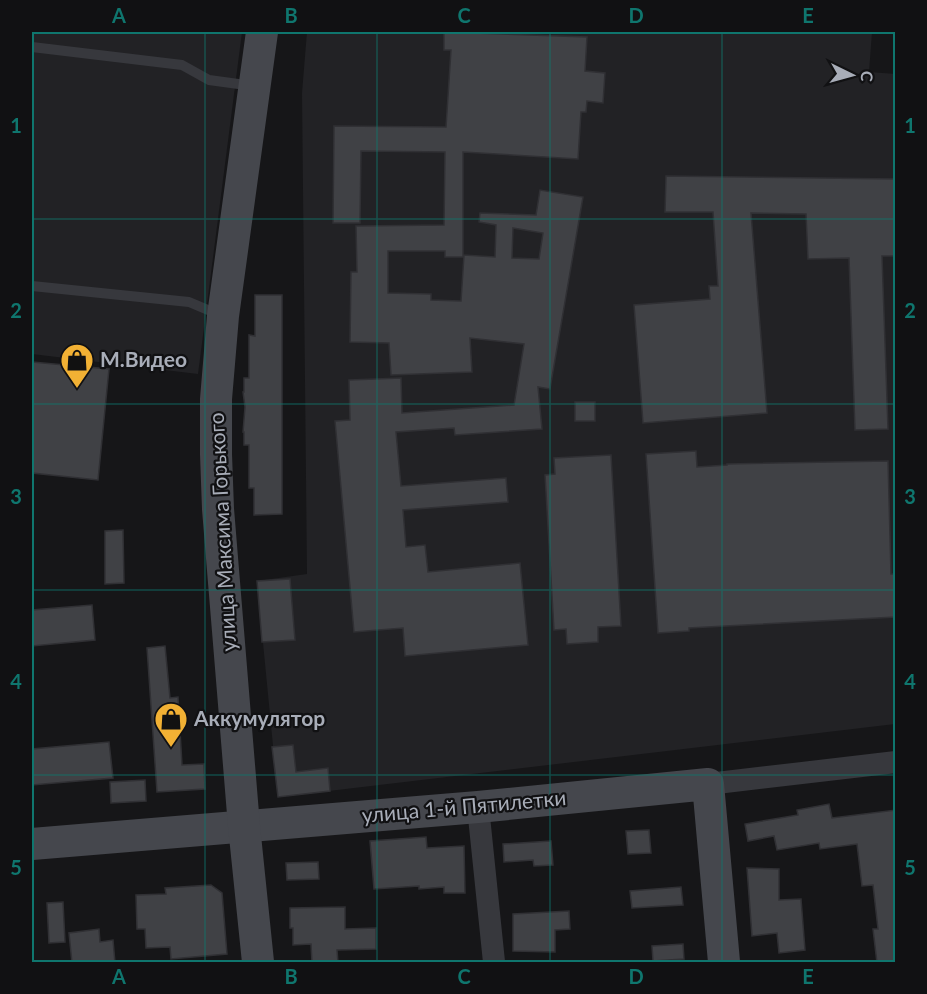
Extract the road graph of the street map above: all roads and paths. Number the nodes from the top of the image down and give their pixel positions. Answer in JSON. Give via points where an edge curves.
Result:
{"nodes":[{"id":1,"x":262,"y":32,"type":"edge"},
{"id":2,"x":32,"y":47,"type":"edge"},
{"id":3,"x":254,"y":86,"type":"junction"},
{"id":4,"x":32,"y":286,"type":"edge"},
{"id":5,"x":223,"y":316,"type":"junction"},
{"id":6,"x":896,"y":762,"type":"edge"},
{"id":7,"x":708,"y":784,"type":"junction"},
{"id":8,"x":478,"y":807,"type":"junction"},
{"id":9,"x":244,"y":826,"type":"junction"},
{"id":10,"x":32,"y":844,"type":"edge"},
{"id":11,"x":258,"y":963,"type":"edge"},
{"id":12,"x":494,"y":963,"type":"edge"},
{"id":13,"x":724,"y":963,"type":"edge"}],
"edges":[{"from":1,"to":3,"type":"main road","name":"улица Максима Горького"},
{"from":2,"to":3,"type":"lane","via":[[182,65],[209,81]]},
{"from":3,"to":5,"type":"main road","name":"улица Максима Горького"},
{"from":4,"to":5,"type":"lane","via":[[189,302]]},
{"from":5,"to":9,"type":"main road","name":"улица Максима Горького","via":[[216,399],[218,509]]},
{"from":6,"to":7,"type":"street","name":"улица 1-й Пятилетки"},
{"from":7,"to":8,"type":"main road","name":"улица 1-й Пятилетки"},
{"from":7,"to":13,"type":"main road"},
{"from":8,"to":9,"type":"main road","name":"улица 1-й Пятилетки"},
{"from":8,"to":12,"type":"street"},
{"from":9,"to":10,"type":"main road","name":"улица 1-й Пятилетки"},
{"from":9,"to":11,"type":"main road","name":"улица Максима Горького"}]}
